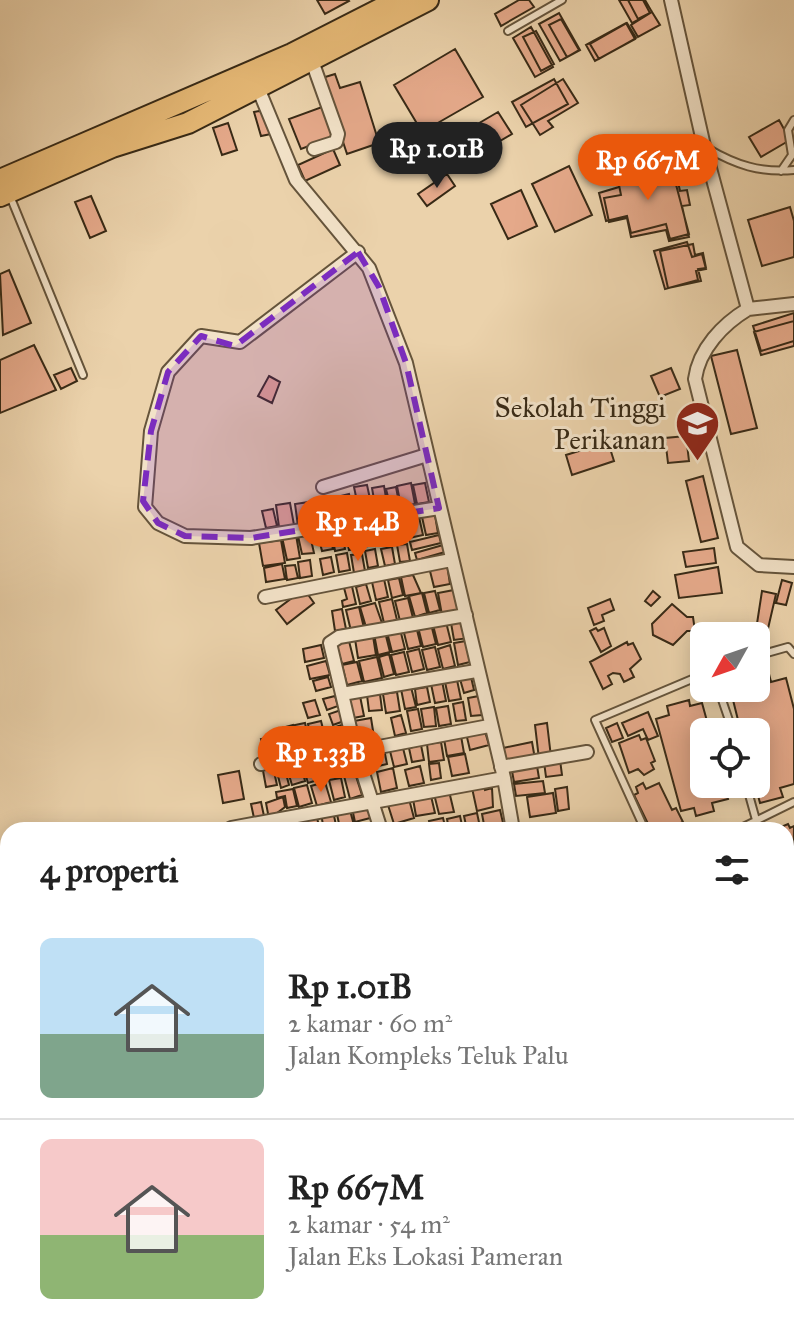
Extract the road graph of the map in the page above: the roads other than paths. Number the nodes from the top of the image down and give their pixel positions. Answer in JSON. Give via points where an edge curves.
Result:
{"nodes":[{"id":1,"x":398,"y":0,"type":"edge"},
{"id":2,"x":428,"y":0,"type":"edge"},
{"id":3,"x":562,"y":0,"type":"edge"},
{"id":4,"x":671,"y":0,"type":"edge"},
{"id":5,"x":508,"y":31,"type":"dead end"},
{"id":6,"x":312,"y":61,"type":"junction"},
{"id":7,"x":258,"y":88,"type":"junction"},
{"id":8,"x":794,"y":120,"type":"edge"},
{"id":9,"x":704,"y":146,"type":"junction"},
{"id":10,"x":314,"y":149,"type":"dead end"},
{"id":11,"x":794,"y":170,"type":"edge"},
{"id":12,"x":781,"y":171,"type":"junction"},
{"id":13,"x":3,"y":189,"type":"edge"},
{"id":14,"x":358,"y":252,"type":"junction"},
{"id":15,"x":794,"y":304,"type":"edge"},
{"id":16,"x":748,"y":309,"type":"junction"},
{"id":17,"x":83,"y":375,"type":"dead end"},
{"id":18,"x":427,"y":455,"type":"junction"},
{"id":19,"x":323,"y":487,"type":"dead end"},
{"id":20,"x":439,"y":508,"type":"junction"},
{"id":21,"x":451,"y":560,"type":"junction"},
{"id":22,"x":794,"y":567,"type":"edge"},
{"id":23,"x":265,"y":597,"type":"dead end"},
{"id":24,"x":466,"y":615,"type":"junction"},
{"id":25,"x":770,"y":652,"type":"edge"},
{"id":26,"x":794,"y":654,"type":"edge"},
{"id":27,"x":476,"y":671,"type":"junction"},
{"id":28,"x":690,"y":680,"type":"edge"},
{"id":29,"x":342,"y":694,"type":"junction"},
{"id":30,"x":489,"y":726,"type":"junction"},
{"id":31,"x":356,"y":748,"type":"junction"},
{"id":32,"x":587,"y":752,"type":"dead end"},
{"id":33,"x":261,"y":764,"type":"dead end"},
{"id":34,"x":503,"y":772,"type":"junction"},
{"id":35,"x":750,"y":798,"type":"edge"},
{"id":36,"x":373,"y":802,"type":"junction"},
{"id":37,"x":794,"y":802,"type":"edge"},
{"id":38,"x":756,"y":820,"type":"junction"},
{"id":39,"x":264,"y":822,"type":"edge"},
{"id":40,"x":379,"y":822,"type":"edge"},
{"id":41,"x":512,"y":822,"type":"edge"},
{"id":42,"x":641,"y":822,"type":"edge"},
{"id":43,"x":752,"y":822,"type":"edge"}],
"edges":[{"from":1,"to":13,"type":"main road"},
{"from":2,"to":6,"type":"main road"},
{"from":3,"to":5,"type":"lane"},
{"from":4,"to":9,"type":"street"},
{"from":6,"to":7,"type":"main road"},
{"from":6,"to":10,"type":"street","via":[[338,134],[336,142]]},
{"from":7,"to":13,"type":"main road","via":[[188,123]]},
{"from":7,"to":14,"type":"street","via":[[296,180]]},
{"from":8,"to":12,"type":"lane","via":[[788,130],[792,155]]},
{"from":9,"to":12,"type":"lane","via":[[731,162]]},
{"from":9,"to":16,"type":"street"},
{"from":11,"to":12,"type":"lane"},
{"from":13,"to":17,"type":"lane"},
{"from":14,"to":18,"type":"street","via":[[379,287],[406,363]]},
{"from":14,"to":20,"type":"street","via":[[240,342],[201,336],[170,368],[151,431],[143,501],[158,523],[195,538],[312,531]]},
{"from":15,"to":16,"type":"street"},
{"from":16,"to":22,"type":"street","via":[[718,333],[695,379],[737,547],[759,565]]},
{"from":18,"to":19,"type":"street"},
{"from":18,"to":20,"type":"street"},
{"from":20,"to":21,"type":"street"},
{"from":21,"to":23,"type":"street"},
{"from":21,"to":24,"type":"street"},
{"from":24,"to":27,"type":"street"},
{"from":24,"to":29,"type":"street","via":[[334,639],[330,643]]},
{"from":25,"to":26,"type":"lane","via":[[788,647]]},
{"from":27,"to":29,"type":"street"},
{"from":27,"to":30,"type":"street"},
{"from":28,"to":42,"type":"lane","via":[[595,720]]},
{"from":29,"to":31,"type":"street"},
{"from":30,"to":31,"type":"street"},
{"from":30,"to":34,"type":"street"},
{"from":31,"to":33,"type":"street"},
{"from":31,"to":36,"type":"street"},
{"from":32,"to":34,"type":"street"},
{"from":34,"to":36,"type":"street"},
{"from":34,"to":41,"type":"street"},
{"from":35,"to":38,"type":"lane"},
{"from":36,"to":39,"type":"street"},
{"from":36,"to":40,"type":"street"},
{"from":37,"to":38,"type":"lane"},
{"from":38,"to":43,"type":"lane"}]}
